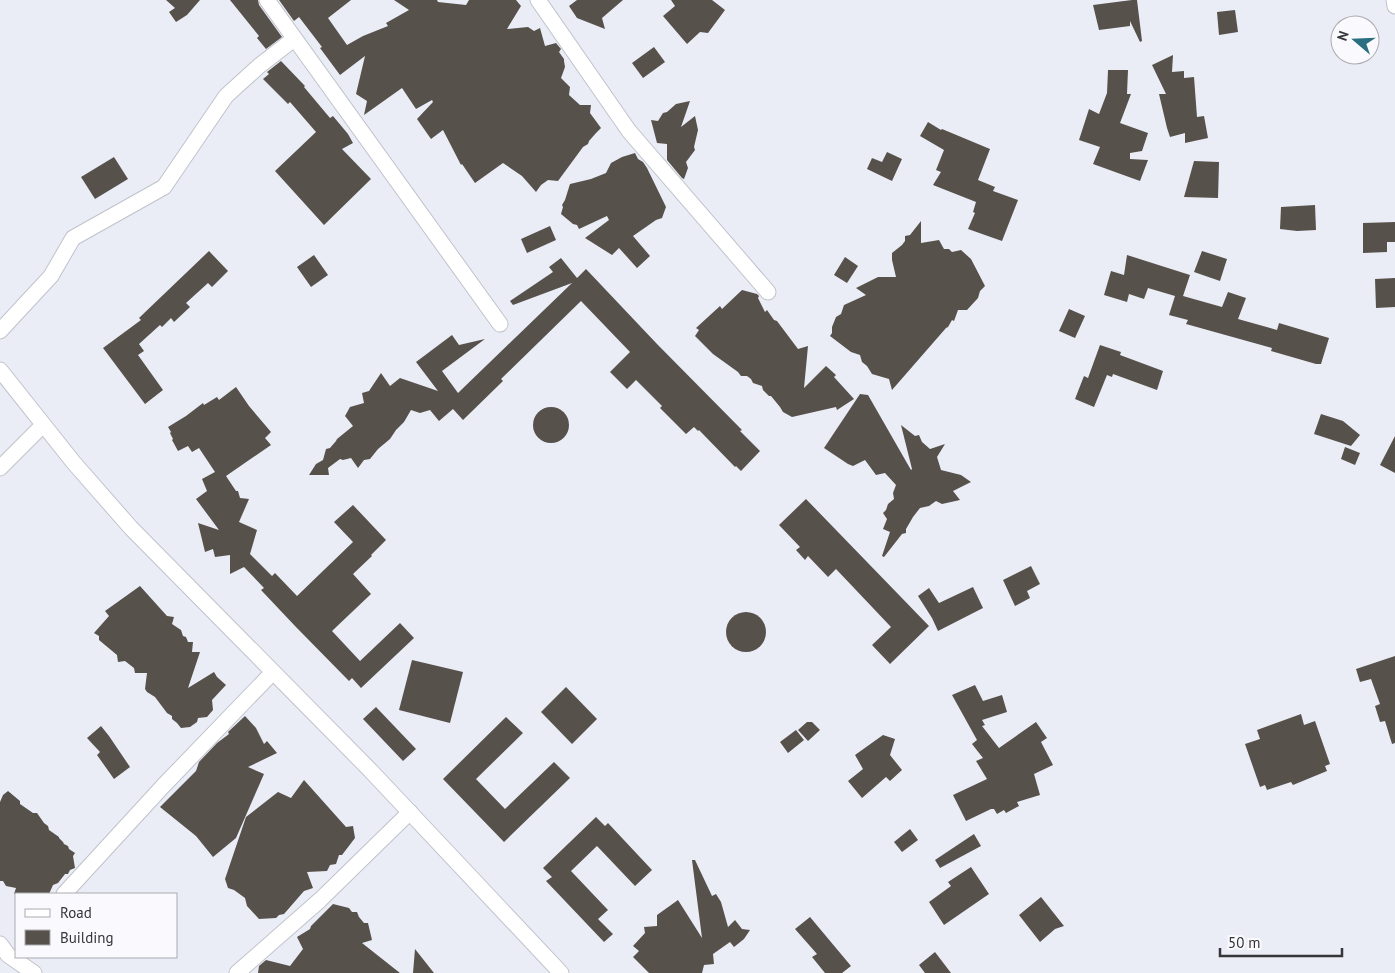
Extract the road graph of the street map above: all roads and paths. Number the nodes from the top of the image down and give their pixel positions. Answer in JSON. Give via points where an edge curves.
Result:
{"nodes":[{"id":1,"x":267,"y":0,"type":"edge"},
{"id":2,"x":538,"y":0,"type":"edge"},
{"id":3,"x":1394,"y":0,"type":"edge"},
{"id":4,"x":1395,"y":6,"type":"edge"},
{"id":5,"x":294,"y":39,"type":"junction"},
{"id":6,"x":768,"y":292,"type":"dead end"},
{"id":7,"x":500,"y":324,"type":"dead end"},
{"id":8,"x":0,"y":331,"type":"edge"},
{"id":9,"x":0,"y":370,"type":"edge"},
{"id":10,"x":43,"y":424,"type":"junction"},
{"id":11,"x":0,"y":468,"type":"edge"},
{"id":12,"x":273,"y":672,"type":"junction"},
{"id":13,"x":410,"y":812,"type":"junction"},
{"id":14,"x":65,"y":893,"type":"edge"},
{"id":15,"x":18,"y":958,"type":"edge"},
{"id":16,"x":34,"y":973,"type":"edge"},
{"id":17,"x":237,"y":973,"type":"edge"},
{"id":18,"x":561,"y":973,"type":"edge"}],
"edges":[{"from":1,"to":5,"type":"street"},
{"from":2,"to":6,"type":"street","via":[[628,132]]},
{"from":3,"to":4,"type":"street"},
{"from":5,"to":7,"type":"street"},
{"from":5,"to":8,"type":"street","via":[[226,96],[164,187],[73,238],[51,276]]},
{"from":9,"to":10,"type":"street"},
{"from":10,"to":11,"type":"street"},
{"from":10,"to":12,"type":"street","via":[[131,528]]},
{"from":12,"to":13,"type":"street"},
{"from":12,"to":14,"type":"street"},
{"from":13,"to":17,"type":"street","via":[[320,900]]},
{"from":13,"to":18,"type":"street"},
{"from":15,"to":16,"type":"street"}]}
